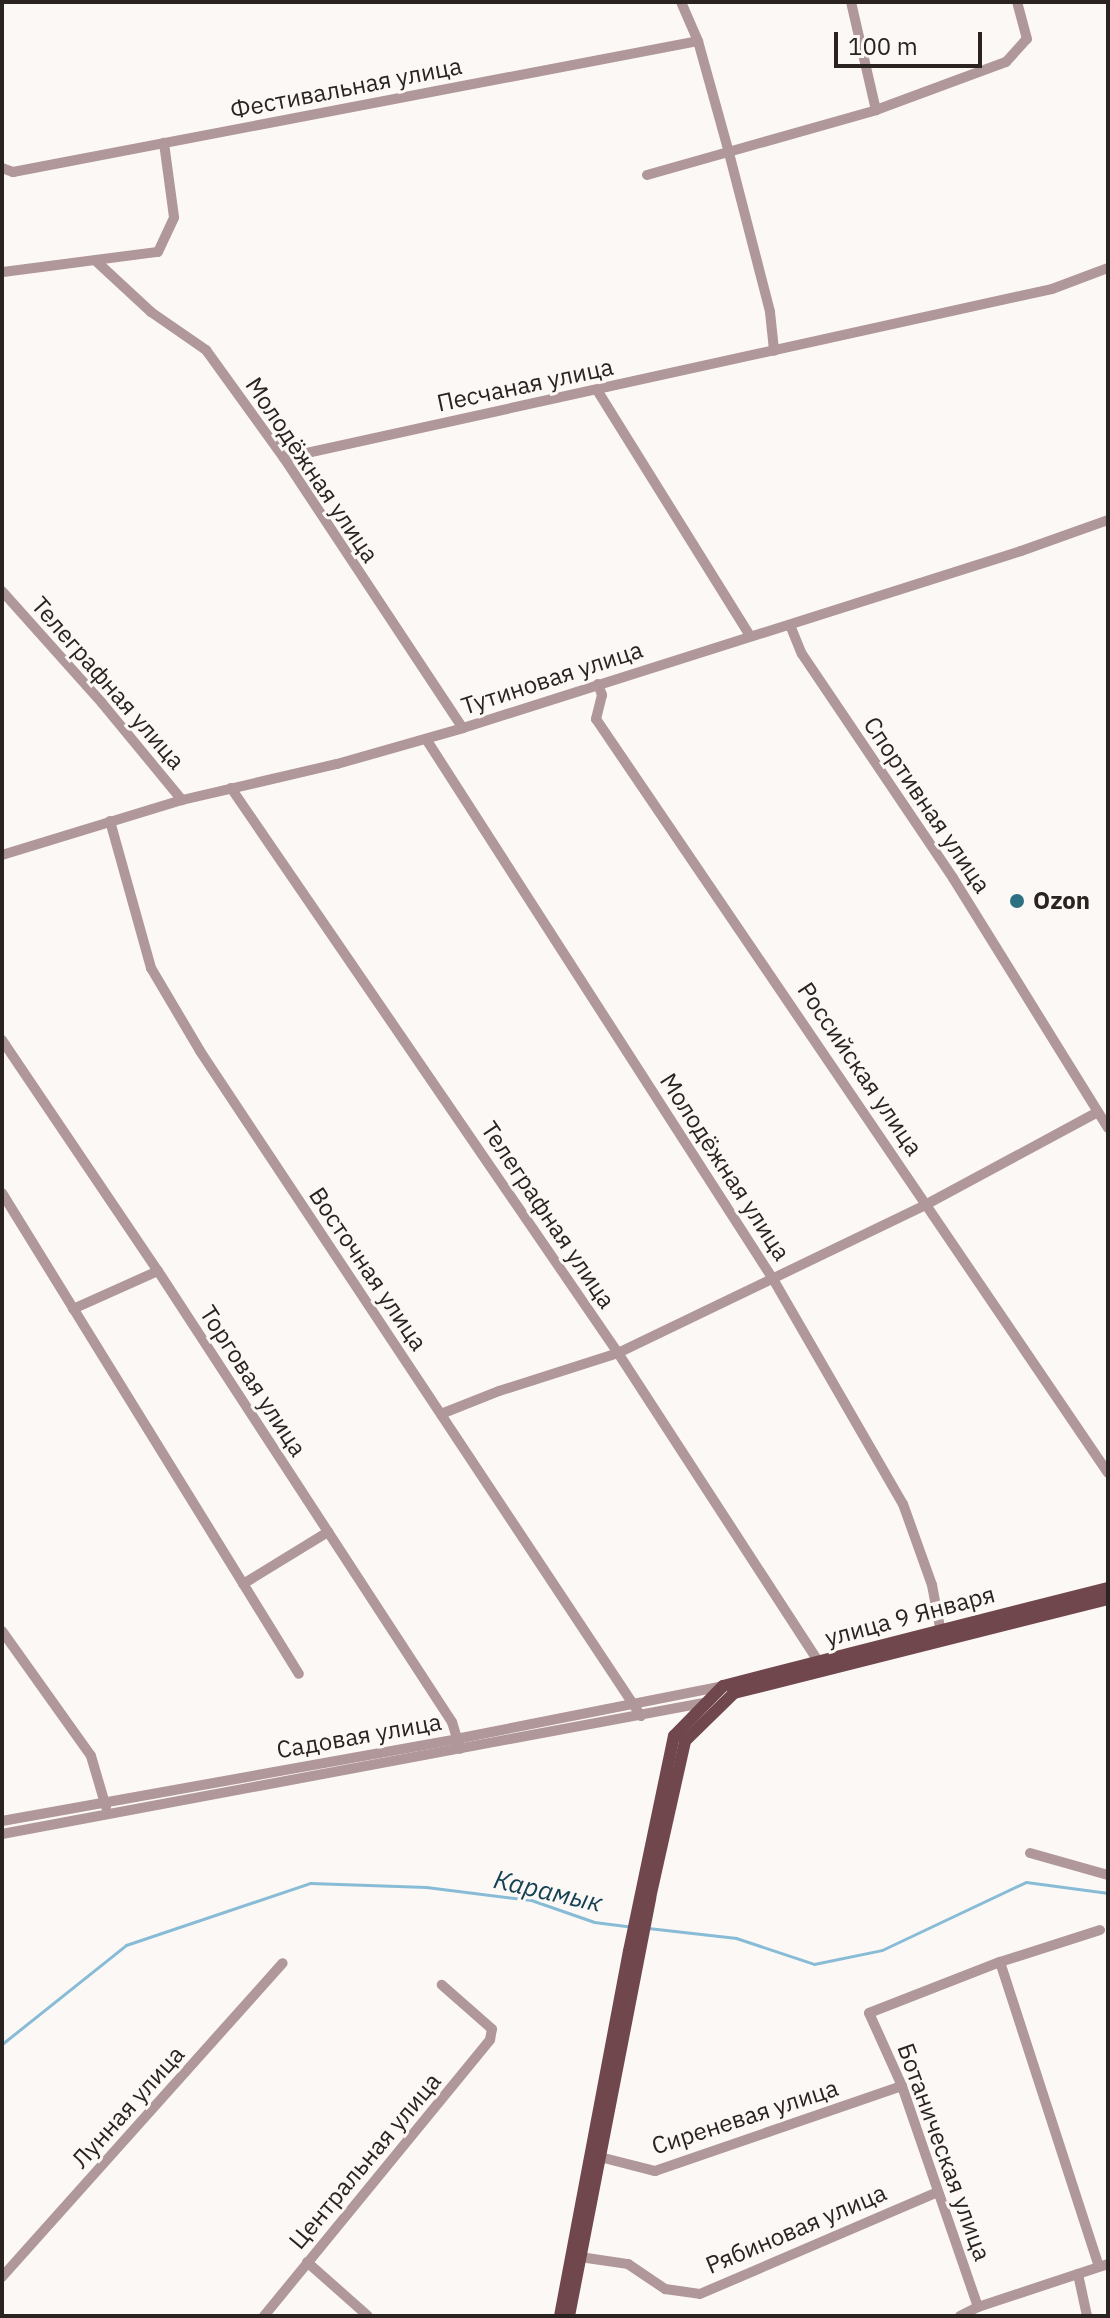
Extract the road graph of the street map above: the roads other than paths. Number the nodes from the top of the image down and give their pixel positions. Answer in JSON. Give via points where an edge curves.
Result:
{"nodes":[{"id":1,"x":681,"y":2,"type":"edge"},
{"id":2,"x":851,"y":2,"type":"edge"},
{"id":3,"x":1017,"y":2,"type":"edge"},
{"id":4,"x":698,"y":41,"type":"junction"},
{"id":5,"x":876,"y":110,"type":"junction"},
{"id":6,"x":164,"y":143,"type":"junction"},
{"id":7,"x":729,"y":153,"type":"junction"},
{"id":8,"x":2,"y":168,"type":"edge"},
{"id":9,"x":647,"y":175,"type":"dead end"},
{"id":10,"x":97,"y":262,"type":"junction"},
{"id":11,"x":1108,"y":268,"type":"edge"},
{"id":12,"x":3,"y":272,"type":"edge"},
{"id":13,"x":774,"y":351,"type":"junction"},
{"id":14,"x":597,"y":390,"type":"junction"},
{"id":15,"x":284,"y":458,"type":"junction"},
{"id":16,"x":1108,"y":520,"type":"edge"},
{"id":17,"x":2,"y":591,"type":"edge"},
{"id":18,"x":790,"y":625,"type":"junction"},
{"id":19,"x":750,"y":636,"type":"junction"},
{"id":20,"x":598,"y":684,"type":"junction"},
{"id":21,"x":463,"y":728,"type":"junction"},
{"id":22,"x":426,"y":739,"type":"junction"},
{"id":23,"x":231,"y":788,"type":"junction"},
{"id":24,"x":182,"y":800,"type":"junction"},
{"id":25,"x":110,"y":821,"type":"junction"},
{"id":26,"x":2,"y":855,"type":"edge"},
{"id":27,"x":2,"y":1040,"type":"edge"},
{"id":28,"x":1098,"y":1112,"type":"junction"},
{"id":29,"x":1108,"y":1128,"type":"edge"},
{"id":30,"x":2,"y":1193,"type":"edge"},
{"id":31,"x":927,"y":1204,"type":"junction"},
{"id":32,"x":158,"y":1271,"type":"junction"},
{"id":33,"x":773,"y":1279,"type":"junction"},
{"id":34,"x":73,"y":1309,"type":"junction"},
{"id":35,"x":618,"y":1353,"type":"junction"},
{"id":36,"x":441,"y":1414,"type":"junction"},
{"id":37,"x":1108,"y":1473,"type":"edge"},
{"id":38,"x":328,"y":1532,"type":"junction"},
{"id":39,"x":243,"y":1584,"type":"junction"},
{"id":40,"x":1108,"y":1588,"type":"edge"},
{"id":41,"x":1108,"y":1599,"type":"edge"},
{"id":42,"x":2,"y":1631,"type":"edge"},
{"id":43,"x":941,"y":1636,"type":"junction"},
{"id":44,"x":822,"y":1666,"type":"junction"},
{"id":45,"x":299,"y":1674,"type":"dead end"},
{"id":46,"x":729,"y":1690,"type":"junction"},
{"id":47,"x":708,"y":1702,"type":"junction"},
{"id":48,"x":634,"y":1705,"type":"junction"},
{"id":49,"x":641,"y":1716,"type":"junction"},
{"id":50,"x":458,"y":1744,"type":"junction"},
{"id":51,"x":104,"y":1801,"type":"junction"},
{"id":52,"x":109,"y":1814,"type":"junction"},
{"id":53,"x":2,"y":1821,"type":"edge"},
{"id":54,"x":2,"y":1834,"type":"edge"},
{"id":55,"x":1030,"y":1853,"type":"dead end"},
{"id":56,"x":1108,"y":1875,"type":"edge"},
{"id":57,"x":645,"y":1897,"type":"junction"},
{"id":58,"x":1100,"y":1930,"type":"dead end"},
{"id":59,"x":634,"y":1951,"type":"junction"},
{"id":60,"x":1000,"y":1962,"type":"junction"},
{"id":61,"x":283,"y":1963,"type":"dead end"},
{"id":62,"x":442,"y":1985,"type":"dead end"},
{"id":63,"x":902,"y":2086,"type":"junction"},
{"id":64,"x":600,"y":2157,"type":"junction"},
{"id":65,"x":938,"y":2192,"type":"junction"},
{"id":66,"x":580,"y":2257,"type":"junction"},
{"id":67,"x":307,"y":2262,"type":"junction"},
{"id":68,"x":1104,"y":2265,"type":"edge"},
{"id":69,"x":1078,"y":2274,"type":"junction"},
{"id":70,"x":2,"y":2277,"type":"edge"},
{"id":71,"x":978,"y":2307,"type":"junction"},
{"id":72,"x":264,"y":2316,"type":"edge"},
{"id":73,"x":368,"y":2316,"type":"edge"},
{"id":74,"x":560,"y":2316,"type":"edge"},
{"id":75,"x":569,"y":2316,"type":"edge"},
{"id":76,"x":961,"y":2316,"type":"edge"},
{"id":77,"x":1087,"y":2316,"type":"edge"}],
"edges":[{"from":1,"to":4,"type":"street"},
{"from":2,"to":5,"type":"street"},
{"from":3,"to":5,"type":"street","via":[[1027,39],[1006,62]]},
{"from":4,"to":6,"type":"street","name":"Фестивальная улица"},
{"from":4,"to":7,"type":"street"},
{"from":5,"to":7,"type":"street"},
{"from":6,"to":8,"type":"street","name":"Фестивальная улица","via":[[13,172]]},
{"from":6,"to":10,"type":"street","via":[[174,217],[158,252]]},
{"from":7,"to":9,"type":"street"},
{"from":7,"to":13,"type":"street","via":[[770,312]]},
{"from":10,"to":12,"type":"street"},
{"from":10,"to":15,"type":"street","name":"Молодёжная улица","via":[[151,312],[206,350]]},
{"from":11,"to":13,"type":"street","name":"Песчаная улица","via":[[1052,289]]},
{"from":13,"to":14,"type":"street","name":"Песчаная улица"},
{"from":14,"to":15,"type":"street","name":"Песчаная улица"},
{"from":14,"to":19,"type":"street"},
{"from":15,"to":21,"type":"street","name":"Молодёжная улица"},
{"from":16,"to":18,"type":"street","name":"Тутиновая улица"},
{"from":17,"to":24,"type":"street","name":"Телеграфная улица"},
{"from":18,"to":19,"type":"street","name":"Тутиновая улица"},
{"from":18,"to":28,"type":"street","name":"Спортивная улица","via":[[802,654],[953,878]]},
{"from":19,"to":20,"type":"street","name":"Тутиновая улица"},
{"from":20,"to":21,"type":"street","name":"Тутиновая улица"},
{"from":20,"to":31,"type":"street","name":"Российская улица","via":[[602,695],[596,719]]},
{"from":21,"to":22,"type":"street","name":"Тутиновая улица"},
{"from":22,"to":23,"type":"street","name":"Тутиновая улица"},
{"from":22,"to":33,"type":"street","name":"Молодёжная улица"},
{"from":23,"to":24,"type":"street","name":"Тутиновая улица"},
{"from":23,"to":35,"type":"street","name":"Телеграфная улица"},
{"from":24,"to":25,"type":"street","name":"Тутиновая улица"},
{"from":25,"to":26,"type":"street","name":"Тутиновая улица"},
{"from":25,"to":36,"type":"street","name":"Восточная улица","via":[[151,968],[200,1051]]},
{"from":27,"to":32,"type":"street","name":"Торговая улица"},
{"from":28,"to":29,"type":"street","name":"Спортивная улица"},
{"from":28,"to":31,"type":"street"},
{"from":30,"to":34,"type":"street"},
{"from":31,"to":33,"type":"street"},
{"from":31,"to":37,"type":"street","name":"Российская улица"},
{"from":32,"to":34,"type":"street"},
{"from":32,"to":38,"type":"street","name":"Торговая улица"},
{"from":33,"to":35,"type":"street"},
{"from":33,"to":43,"type":"street","name":"Молодёжная улица","via":[[903,1504],[932,1585]]},
{"from":34,"to":39,"type":"street"},
{"from":35,"to":36,"type":"street"},
{"from":35,"to":44,"type":"street","name":"Телеграфная улица"},
{"from":36,"to":48,"type":"street","name":"Восточная улица"},
{"from":38,"to":39,"type":"street"},
{"from":38,"to":50,"type":"street","name":"Торговая улица","via":[[452,1722]]},
{"from":39,"to":45,"type":"street"},
{"from":40,"to":43,"type":"main road","name":"улица 9 Января"},
{"from":41,"to":43,"type":"main road","name":"улица 9 Января"},
{"from":42,"to":51,"type":"street","via":[[91,1756]]},
{"from":43,"to":44,"type":"main road","name":"улица 9 Января"},
{"from":44,"to":46,"type":"main road","name":"улица 9 Января"},
{"from":46,"to":47,"type":"main road"},
{"from":46,"to":48,"type":"street","name":"Садовая улица"},
{"from":46,"to":57,"type":"main road","via":[[685,1741]]},
{"from":47,"to":49,"type":"street","name":"Садовая улица"},
{"from":47,"to":57,"type":"main road","via":[[674,1736]]},
{"from":48,"to":49,"type":"street","name":"Восточная улица"},
{"from":48,"to":50,"type":"street","name":"Садовая улица"},
{"from":49,"to":50,"type":"street","name":"Садовая улица"},
{"from":50,"to":51,"type":"street","name":"Садовая улица"},
{"from":50,"to":52,"type":"street","name":"Садовая улица"},
{"from":51,"to":52,"type":"street"},
{"from":51,"to":53,"type":"street","name":"Садовая улица"},
{"from":52,"to":54,"type":"street","name":"Садовая улица"},
{"from":55,"to":56,"type":"street"},
{"from":57,"to":59,"type":"main road"},
{"from":58,"to":60,"type":"street"},
{"from":59,"to":64,"type":"main road"},
{"from":59,"to":74,"type":"main road"},
{"from":60,"to":63,"type":"street","name":"Ботаническая улица","via":[[869,2013]]},
{"from":60,"to":68,"type":"street"},
{"from":61,"to":70,"type":"street","name":"Лунная улица"},
{"from":62,"to":67,"type":"street","name":"Центральная улица","via":[[492,2029],[490,2040]]},
{"from":63,"to":64,"type":"street","name":"Сиреневая улица","via":[[655,2171]]},
{"from":63,"to":65,"type":"street","name":"Ботаническая улица"},
{"from":64,"to":66,"type":"main road"},
{"from":65,"to":66,"type":"street","name":"Рябиновая улица","via":[[700,2294],[665,2289],[628,2264]]},
{"from":65,"to":71,"type":"street","name":"Ботаническая улица"},
{"from":66,"to":75,"type":"main road"},
{"from":67,"to":72,"type":"street","name":"Центральная улица"},
{"from":67,"to":73,"type":"street"},
{"from":68,"to":69,"type":"street"},
{"from":69,"to":71,"type":"street"},
{"from":69,"to":77,"type":"street"},
{"from":71,"to":76,"type":"street"}]}
